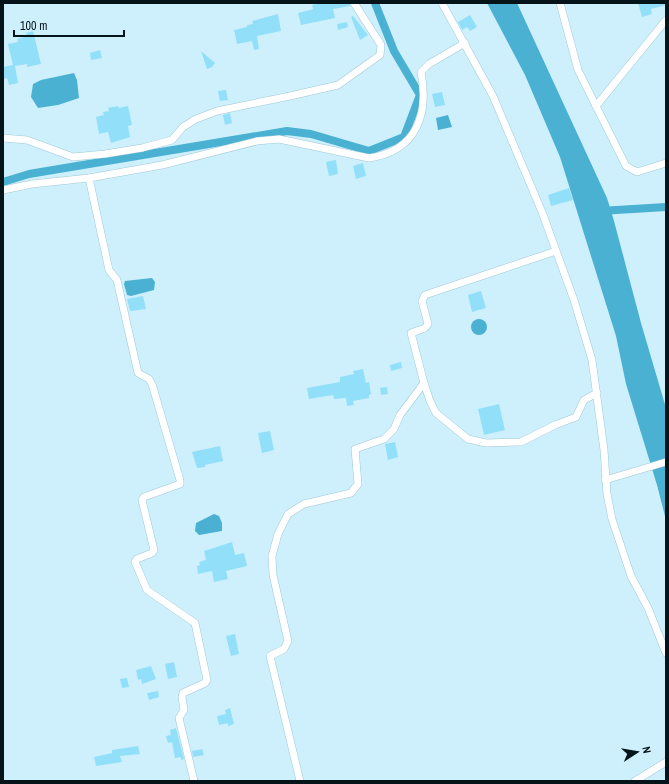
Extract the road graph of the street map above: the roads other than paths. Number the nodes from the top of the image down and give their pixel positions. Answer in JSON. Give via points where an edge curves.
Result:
{"nodes":[{"id":1,"x":354,"y":3,"type":"edge"},
{"id":2,"x":442,"y":3,"type":"edge"},
{"id":3,"x":560,"y":3,"type":"edge"},
{"id":4,"x":666,"y":20,"type":"edge"},
{"id":5,"x":465,"y":43,"type":"junction"},
{"id":6,"x":596,"y":106,"type":"junction"},
{"id":7,"x":3,"y":138,"type":"edge"},
{"id":8,"x":666,"y":163,"type":"edge"},
{"id":9,"x":89,"y":178,"type":"junction"},
{"id":10,"x":3,"y":190,"type":"edge"},
{"id":11,"x":556,"y":251,"type":"junction"},
{"id":12,"x":424,"y":383,"type":"junction"},
{"id":13,"x":597,"y":393,"type":"junction"},
{"id":14,"x":666,"y":462,"type":"edge"},
{"id":15,"x":605,"y":480,"type":"junction"},
{"id":16,"x":666,"y":653,"type":"edge"},
{"id":17,"x":666,"y":762,"type":"edge"},
{"id":18,"x":194,"y":781,"type":"edge"},
{"id":19,"x":300,"y":781,"type":"edge"},
{"id":20,"x":635,"y":781,"type":"edge"}],
"edges":[{"from":1,"to":7,"type":"street","via":[[382,45],[382,50],[380,55],[338,84],[217,111],[196,118],[183,127],[172,140],[105,154],[73,157],[27,140]]},
{"from":2,"to":5,"type":"street"},
{"from":3,"to":6,"type":"street","via":[[578,70]]},
{"from":4,"to":6,"type":"street"},
{"from":5,"to":9,"type":"street","via":[[429,64],[421,72],[425,91],[418,126],[411,137],[382,156],[362,157],[279,139],[257,141],[162,165]]},
{"from":5,"to":11,"type":"street","via":[[503,118]]},
{"from":6,"to":8,"type":"street","via":[[626,166],[637,172]]},
{"from":9,"to":10,"type":"street"},
{"from":9,"to":18,"type":"street","via":[[109,270],[117,280],[138,373],[149,379],[152,384],[180,480],[180,484],[142,500],[154,550],[136,559],[135,562],[147,590],[195,623],[207,680],[184,693],[184,710],[179,718]]},
{"from":11,"to":12,"type":"street","via":[[425,295],[422,302],[428,324],[425,328],[411,332]]},
{"from":11,"to":13,"type":"street","via":[[588,342]]},
{"from":12,"to":13,"type":"street","via":[[436,413],[468,439],[486,443],[521,442],[532,438],[576,417],[584,400]]},
{"from":12,"to":19,"type":"street","via":[[400,415],[394,429],[384,439],[355,449],[358,484],[351,493],[304,504],[288,514],[278,534],[272,556],[273,574],[288,641],[284,649],[270,656]]},
{"from":13,"to":15,"type":"street"},
{"from":14,"to":15,"type":"street"},
{"from":15,"to":16,"type":"street","via":[[612,519],[627,566],[650,612]]},
{"from":17,"to":20,"type":"street"}]}
